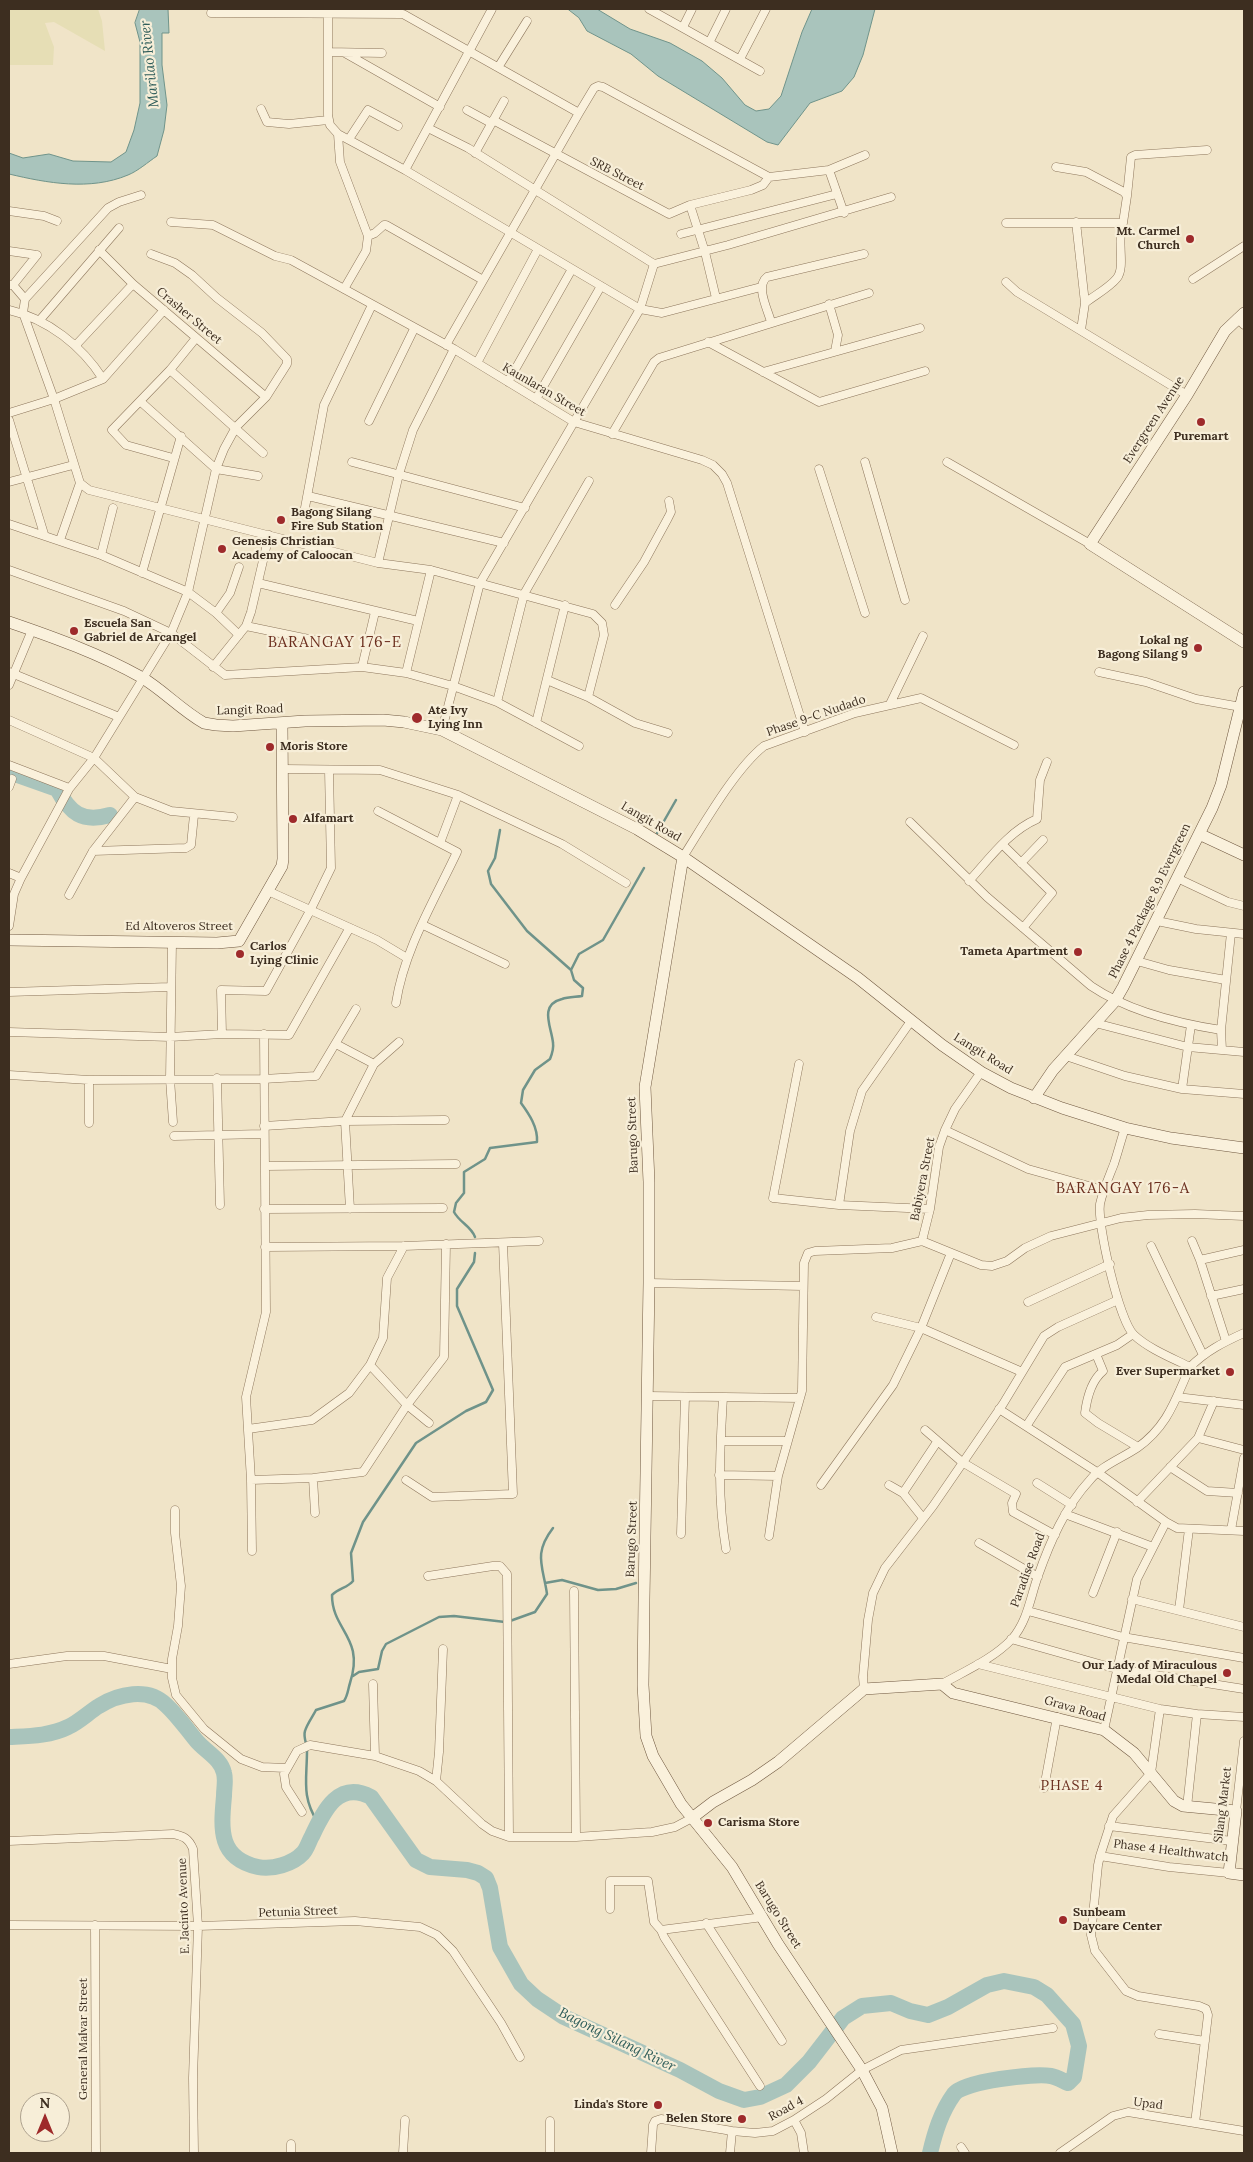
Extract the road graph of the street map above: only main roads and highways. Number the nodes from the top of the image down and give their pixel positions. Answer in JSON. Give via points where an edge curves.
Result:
{"nodes":[{"id":1,"x":1242,"y":318,"type":"edge"},
{"id":2,"x":9,"y":622,"type":"edge"},
{"id":3,"x":1244,"y":642,"type":"edge"},
{"id":4,"x":1244,"y":692,"type":"edge"},
{"id":5,"x":282,"y":723,"type":"junction"},
{"id":6,"x":1198,"y":834,"type":"junction"},
{"id":7,"x":1244,"y":855,"type":"edge"},
{"id":8,"x":684,"y":857,"type":"junction"},
{"id":9,"x":9,"y":940,"type":"edge"},
{"id":10,"x":1034,"y":1098,"type":"junction"},
{"id":11,"x":1244,"y":1148,"type":"edge"},
{"id":12,"x":942,"y":1684,"type":"joint"},
{"id":13,"x":1236,"y":1811,"type":"joint"},
{"id":14,"x":692,"y":1818,"type":"junction"},
{"id":15,"x":1229,"y":1872,"type":"joint"},
{"id":16,"x":1244,"y":1875,"type":"edge"},
{"id":17,"x":892,"y":2153,"type":"edge"}],
"edges":[{"from":1,"to":3,"type":"main road","name":"Evergreen Avenue","via":[[1226,331],[1090,544]]},
{"from":2,"to":5,"type":"main road","name":"Langit Road","via":[[143,678],[204,722],[216,726]]},
{"from":4,"to":6,"type":"main road","name":"Phase 4 Package 8,9 Evergreen","via":[[1221,785]]},
{"from":5,"to":8,"type":"main road","name":"Langit Road","via":[[383,720],[442,730],[637,829]]},
{"from":5,"to":9,"type":"main road","name":"Ed Altoveros Street","via":[[282,866],[239,941]]},
{"from":6,"to":7,"type":"main road"},
{"from":6,"to":10,"type":"main road","name":"Phase 4 Package 8,9 Evergreen","via":[[1115,1000]]},
{"from":8,"to":10,"type":"main road","name":"Langit Road","via":[[858,978],[981,1072]]},
{"from":8,"to":14,"type":"main road","name":"Barugo Street","via":[[645,1087],[649,1283],[644,1685],[649,1746]]},
{"from":10,"to":11,"type":"main road","name":"Langit Road","via":[[1125,1128]]},
{"from":12,"to":13,"type":"main road","name":"Grava Road","via":[[953,1693],[1104,1730],[1129,1748],[1174,1801],[1187,1807]]},
{"from":12,"to":14,"type":"main road","name":"Paradise Road","via":[[864,1689],[778,1762]]},
{"from":13,"to":15,"type":"main road","name":"Silang Market"},
{"from":14,"to":17,"type":"main road","name":"Barugo Street","via":[[732,1867],[862,2070],[882,2108]]},
{"from":15,"to":16,"type":"main road","name":"Phase 4 Healthwatch"}]}
